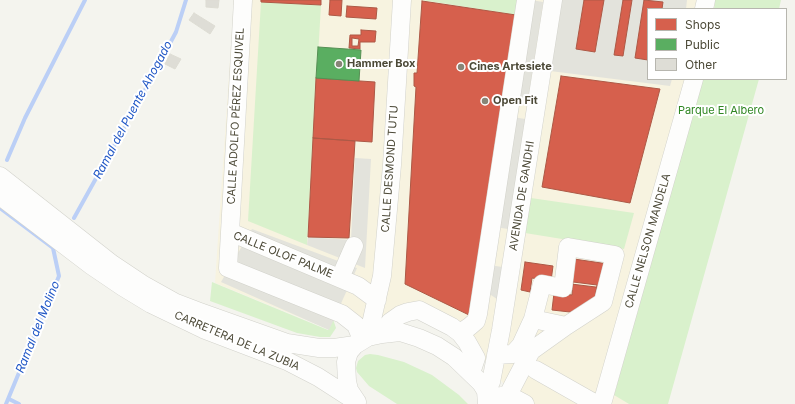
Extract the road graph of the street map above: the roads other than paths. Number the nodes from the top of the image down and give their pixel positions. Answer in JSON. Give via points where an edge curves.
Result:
{"nodes":[{"id":1,"x":242,"y":0,"type":"edge"},
{"id":2,"x":402,"y":0,"type":"edge"},
{"id":3,"x":526,"y":0,"type":"edge"},
{"id":4,"x":553,"y":0,"type":"edge"},
{"id":5,"x":694,"y":80,"type":"edge"},
{"id":6,"x":0,"y":176,"type":"edge"},
{"id":7,"x":0,"y":196,"type":"edge"},
{"id":8,"x":230,"y":232,"type":"junction"},
{"id":9,"x":354,"y":246,"type":"dead end"},
{"id":10,"x":340,"y":278,"type":"junction"},
{"id":11,"x":377,"y":300,"type":"junction"},
{"id":12,"x":603,"y":302,"type":"junction"},
{"id":13,"x":629,"y":308,"type":"junction"},
{"id":14,"x":533,"y":319,"type":"junction"},
{"id":15,"x":566,"y":326,"type":"junction"},
{"id":16,"x":460,"y":333,"type":"junction"},
{"id":17,"x":367,"y":339,"type":"junction"},
{"id":18,"x":496,"y":355,"type":"junction"},
{"id":19,"x":536,"y":370,"type":"dead end"},
{"id":20,"x":471,"y":373,"type":"junction"},
{"id":21,"x":508,"y":395,"type":"junction"},
{"id":22,"x":487,"y":398,"type":"edge"},
{"id":23,"x":358,"y":403,"type":"edge"},
{"id":24,"x":525,"y":404,"type":"edge"},
{"id":25,"x":596,"y":404,"type":"edge"},
{"id":26,"x":602,"y":404,"type":"edge"}],
"edges":[{"from":1,"to":8,"type":"street","name":"CALLE ADOLFO PÉREZ ESQUIVEL"},
{"from":2,"to":11,"type":"street","name":"CALLE DESMOND TUTU","via":[[392,165],[382,276]]},
{"from":3,"to":16,"type":"street","via":[[478,314],[476,321]]},
{"from":4,"to":18,"type":"street","name":"AVENIDA DE GANDHI"},
{"from":5,"to":13,"type":"street","name":"CALLE NELSON MANDELA"},
{"from":6,"to":17,"type":"street","name":"CARRETERA DE LA ZUBIA","via":[[112,264],[176,303],[287,343],[334,348]]},
{"from":7,"to":23,"type":"street","name":"CARRETERA DE LA ZUBIA","via":[[92,266],[151,304],[203,329],[287,361],[318,377]]},
{"from":8,"to":10,"type":"street","name":"CALLE OLOF PALME"},
{"from":8,"to":17,"type":"street","name":"CALLE OLOF PALME","via":[[228,268],[342,314],[356,325]]},
{"from":9,"to":10,"type":"street"},
{"from":10,"to":11,"type":"street","name":"CALLE OLOF PALME","via":[[358,286]]},
{"from":11,"to":17,"type":"street","name":"CALLE DESMOND TUTU"},
{"from":12,"to":13,"type":"street"},
{"from":12,"to":14,"type":"street","via":[[614,255],[568,247],[563,288],[542,284]]},
{"from":12,"to":15,"type":"street"},
{"from":13,"to":26,"type":"street","name":"CALLE NELSON MANDELA"},
{"from":14,"to":15,"type":"street"},
{"from":14,"to":18,"type":"street","via":[[521,345],[513,354]]},
{"from":15,"to":21,"type":"street","via":[[531,351]]},
{"from":16,"to":17,"type":"street","via":[[419,310],[400,315]]},
{"from":16,"to":20,"type":"street","via":[[476,358]]},
{"from":17,"to":20,"type":"street","name":"CARRETERA DE LA ZUBIA","via":[[400,332],[419,338],[454,358]]},
{"from":17,"to":23,"type":"street","via":[[349,352],[346,362],[349,390]]},
{"from":18,"to":22,"type":"street","name":"AVENIDA DE GANDHI"},
{"from":19,"to":25,"type":"street"},
{"from":20,"to":22,"type":"street","name":"CARRETERA DE LA ZUBIA"},
{"from":21,"to":22,"type":"street"},
{"from":21,"to":24,"type":"street"}]}
